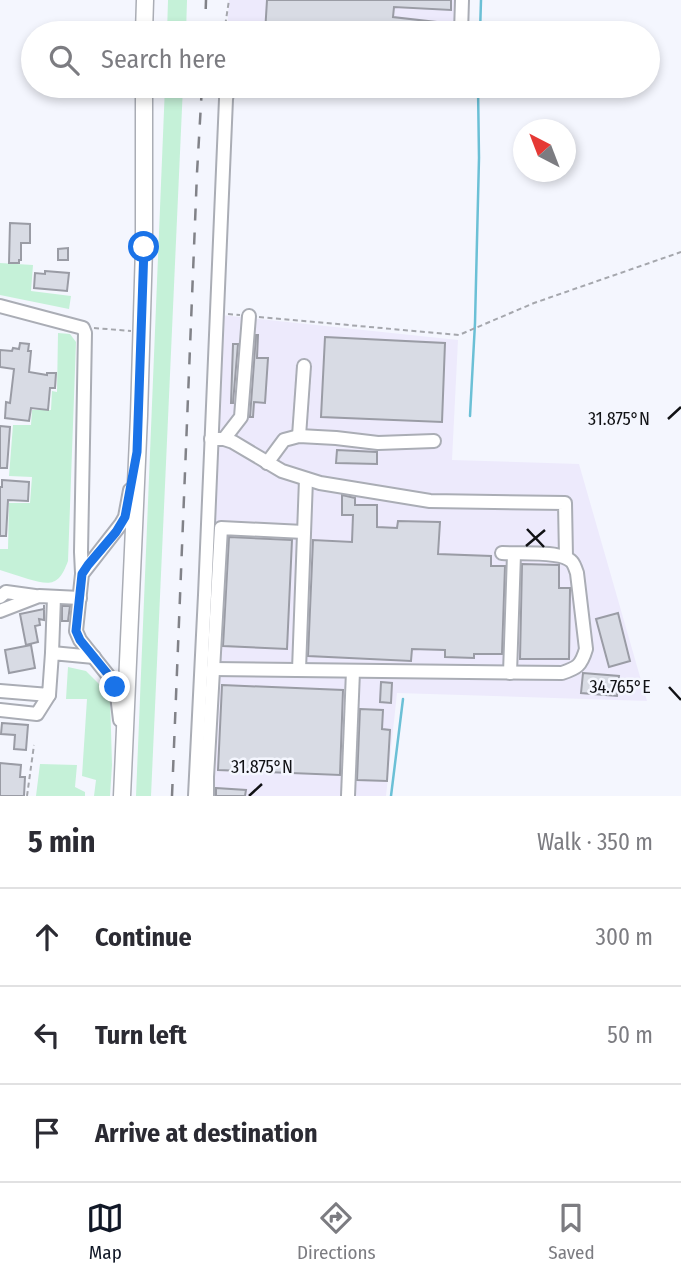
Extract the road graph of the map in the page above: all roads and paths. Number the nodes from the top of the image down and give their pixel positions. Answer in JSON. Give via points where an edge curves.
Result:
{"nodes":[{"id":1,"x":145,"y":0,"type":"edge"},
{"id":2,"x":229,"y":0,"type":"edge"},
{"id":3,"x":462,"y":0,"type":"edge"},
{"id":4,"x":144,"y":21,"type":"edge"},
{"id":5,"x":226,"y":21,"type":"edge"},
{"id":6,"x":461,"y":21,"type":"edge"},
{"id":7,"x":144,"y":98,"type":"edge"},
{"id":8,"x":226,"y":98,"type":"edge"},
{"id":9,"x":681,"y":252,"type":"edge"},
{"id":10,"x":0,"y":306,"type":"edge"},
{"id":11,"x":216,"y":313,"type":"junction"},
{"id":12,"x":249,"y":316,"type":"junction"},
{"id":13,"x":83,"y":328,"type":"junction"},
{"id":14,"x":142,"y":332,"type":"junction"},
{"id":15,"x":304,"y":366,"type":"dead end"},
{"id":16,"x":299,"y":436,"type":"junction"},
{"id":17,"x":218,"y":439,"type":"junction"},
{"id":18,"x":434,"y":441,"type":"dead end"},
{"id":19,"x":137,"y":452,"type":"junction"},
{"id":20,"x":268,"y":463,"type":"junction"},
{"id":21,"x":306,"y":479,"type":"junction"},
{"id":22,"x":304,"y":532,"type":"junction"},
{"id":23,"x":566,"y":557,"type":"junction"},
{"id":24,"x":82,"y":574,"type":"junction"},
{"id":25,"x":39,"y":596,"type":"junction"},
{"id":26,"x":0,"y":597,"type":"edge"},
{"id":27,"x":54,"y":597,"type":"junction"},
{"id":28,"x":80,"y":598,"type":"junction"},
{"id":29,"x":0,"y":611,"type":"edge"},
{"id":30,"x":52,"y":633,"type":"junction"},
{"id":31,"x":78,"y":635,"type":"junction"},
{"id":32,"x":51,"y":653,"type":"junction"},
{"id":33,"x":94,"y":657,"type":"junction"},
{"id":34,"x":213,"y":669,"type":"junction"},
{"id":35,"x":299,"y":670,"type":"junction"},
{"id":36,"x":353,"y":671,"type":"junction"},
{"id":37,"x":510,"y":673,"type":"junction"},
{"id":38,"x":0,"y":691,"type":"edge"},
{"id":39,"x":49,"y":695,"type":"junction"},
{"id":40,"x":0,"y":710,"type":"edge"},
{"id":41,"x":34,"y":745,"type":"dead end"},
{"id":42,"x":124,"y":763,"type":"junction"},
{"id":43,"x":27,"y":796,"type":"edge"},
{"id":44,"x":122,"y":796,"type":"edge"},
{"id":45,"x":195,"y":796,"type":"edge"},
{"id":46,"x":207,"y":796,"type":"edge"},
{"id":47,"x":348,"y":796,"type":"edge"}],
"edges":[{"from":1,"to":4,"type":"main road"},
{"from":2,"to":5,"type":"path"},
{"from":3,"to":6,"type":"street"},
{"from":7,"to":14,"type":"main road"},
{"from":8,"to":11,"type":"street"},
{"from":9,"to":12,"type":"path","via":[[458,335]]},
{"from":10,"to":13,"type":"street"},
{"from":11,"to":12,"type":"path"},
{"from":11,"to":17,"type":"street"},
{"from":12,"to":17,"type":"street","via":[[241,417]]},
{"from":13,"to":14,"type":"path"},
{"from":13,"to":24,"type":"street"},
{"from":14,"to":19,"type":"main road"},
{"from":15,"to":16,"type":"street"},
{"from":16,"to":18,"type":"street","via":[[378,443]]},
{"from":16,"to":20,"type":"street","via":[[284,440]]},
{"from":17,"to":20,"type":"street","via":[[233,442]]},
{"from":17,"to":45,"type":"street"},
{"from":19,"to":24,"type":"street","via":[[125,517]]},
{"from":19,"to":42,"type":"main road"},
{"from":20,"to":21,"type":"street"},
{"from":21,"to":22,"type":"street"},
{"from":21,"to":23,"type":"street","via":[[430,501],[565,503]]},
{"from":22,"to":34,"type":"street","via":[[221,528]]},
{"from":22,"to":35,"type":"street"},
{"from":23,"to":37,"type":"street","via":[[508,553]]},
{"from":23,"to":37,"type":"street","via":[[577,573],[586,649],[583,661],[562,673]]},
{"from":24,"to":28,"type":"street"},
{"from":25,"to":26,"type":"street","via":[[6,592]]},
{"from":25,"to":27,"type":"street"},
{"from":25,"to":29,"type":"street"},
{"from":27,"to":28,"type":"street"},
{"from":27,"to":30,"type":"street"},
{"from":28,"to":31,"type":"street"},
{"from":30,"to":31,"type":"street"},
{"from":30,"to":32,"type":"street"},
{"from":31,"to":33,"type":"street"},
{"from":32,"to":33,"type":"street"},
{"from":32,"to":39,"type":"street"},
{"from":33,"to":42,"type":"street","via":[[111,678],[117,695]]},
{"from":34,"to":35,"type":"street"},
{"from":34,"to":46,"type":"street"},
{"from":35,"to":36,"type":"street"},
{"from":36,"to":37,"type":"street"},
{"from":36,"to":47,"type":"street"},
{"from":38,"to":39,"type":"street"},
{"from":39,"to":40,"type":"street","via":[[37,714]]},
{"from":41,"to":43,"type":"path"},
{"from":42,"to":44,"type":"main road"}]}
